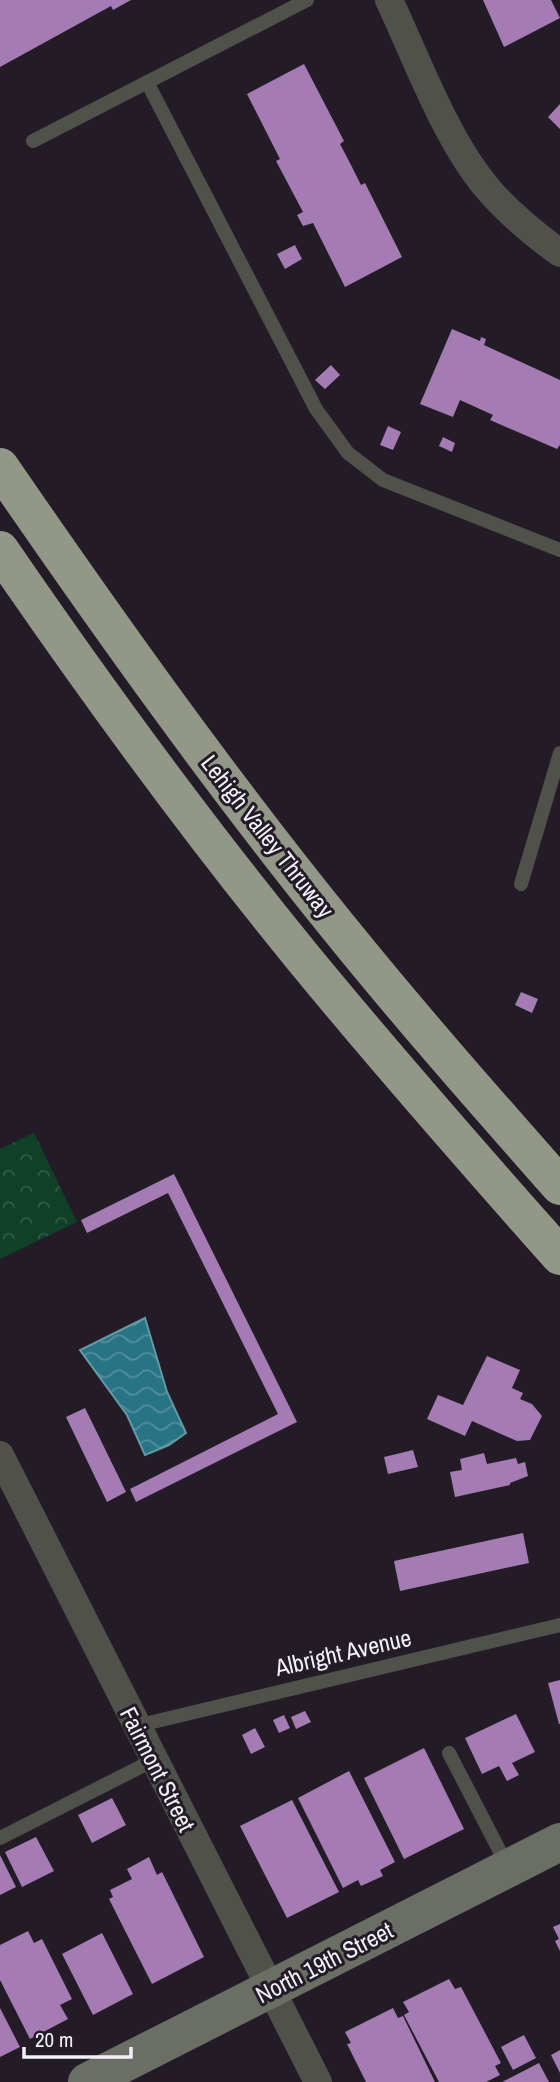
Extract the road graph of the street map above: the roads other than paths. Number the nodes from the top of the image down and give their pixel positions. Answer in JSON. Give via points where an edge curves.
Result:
{"nodes":[{"id":1,"x":307,"y":0,"type":"edge"},
{"id":2,"x":389,"y":0,"type":"edge"},
{"id":3,"x":147,"y":82,"type":"junction"},
{"id":4,"x":33,"y":141,"type":"dead end"},
{"id":5,"x":560,"y":253,"type":"edge"},
{"id":6,"x":0,"y":467,"type":"edge"},
{"id":7,"x":0,"y":550,"type":"edge"},
{"id":8,"x":560,"y":550,"type":"edge"},
{"id":9,"x":560,"y":753,"type":"edge"},
{"id":10,"x":522,"y":884,"type":"dead end"},
{"id":11,"x":560,"y":1186,"type":"edge"},
{"id":12,"x":560,"y":1256,"type":"edge"},
{"id":13,"x":0,"y":1455,"type":"edge"},
{"id":14,"x":10,"y":1498,"type":"edge"},
{"id":15,"x":560,"y":1625,"type":"edge"},
{"id":16,"x":136,"y":1726,"type":"junction"},
{"id":17,"x":449,"y":1753,"type":"dead end"},
{"id":18,"x":154,"y":1760,"type":"junction"},
{"id":19,"x":0,"y":1838,"type":"edge"},
{"id":20,"x":560,"y":1842,"type":"edge"},
{"id":21,"x":509,"y":1868,"type":"junction"},
{"id":22,"x":270,"y":1989,"type":"junction"},
{"id":23,"x":87,"y":2082,"type":"edge"},
{"id":24,"x":318,"y":2082,"type":"edge"}],
"edges":[{"from":1,"to":3,"type":"lane"},
{"from":2,"to":5,"type":"street","via":[[454,141],[487,188],[527,229]]},
{"from":3,"to":4,"type":"lane"},
{"from":3,"to":8,"type":"lane","via":[[316,409],[348,453],[383,480]]},
{"from":6,"to":11,"type":"highway","name":"Lehigh Valley Thruway","via":[[105,620],[339,929]]},
{"from":7,"to":12,"type":"highway","name":"Lehigh Valley Thruway","via":[[183,804],[303,958]]},
{"from":9,"to":10,"type":"lane"},
{"from":13,"to":14,"type":"street","name":"Fairmont Street"},
{"from":14,"to":16,"type":"street","name":"Fairmont Street"},
{"from":15,"to":16,"type":"lane","name":"Albright Avenue"},
{"from":16,"to":18,"type":"street","name":"Fairmont Street"},
{"from":17,"to":21,"type":"lane"},
{"from":18,"to":19,"type":"lane"},
{"from":18,"to":22,"type":"street","name":"Fairmont Street"},
{"from":20,"to":21,"type":"street","name":"North 19th Street"},
{"from":21,"to":22,"type":"street","name":"North 19th Street"},
{"from":22,"to":23,"type":"street","name":"North 19th Street"},
{"from":22,"to":24,"type":"street","name":"Fairmont Street"}]}
